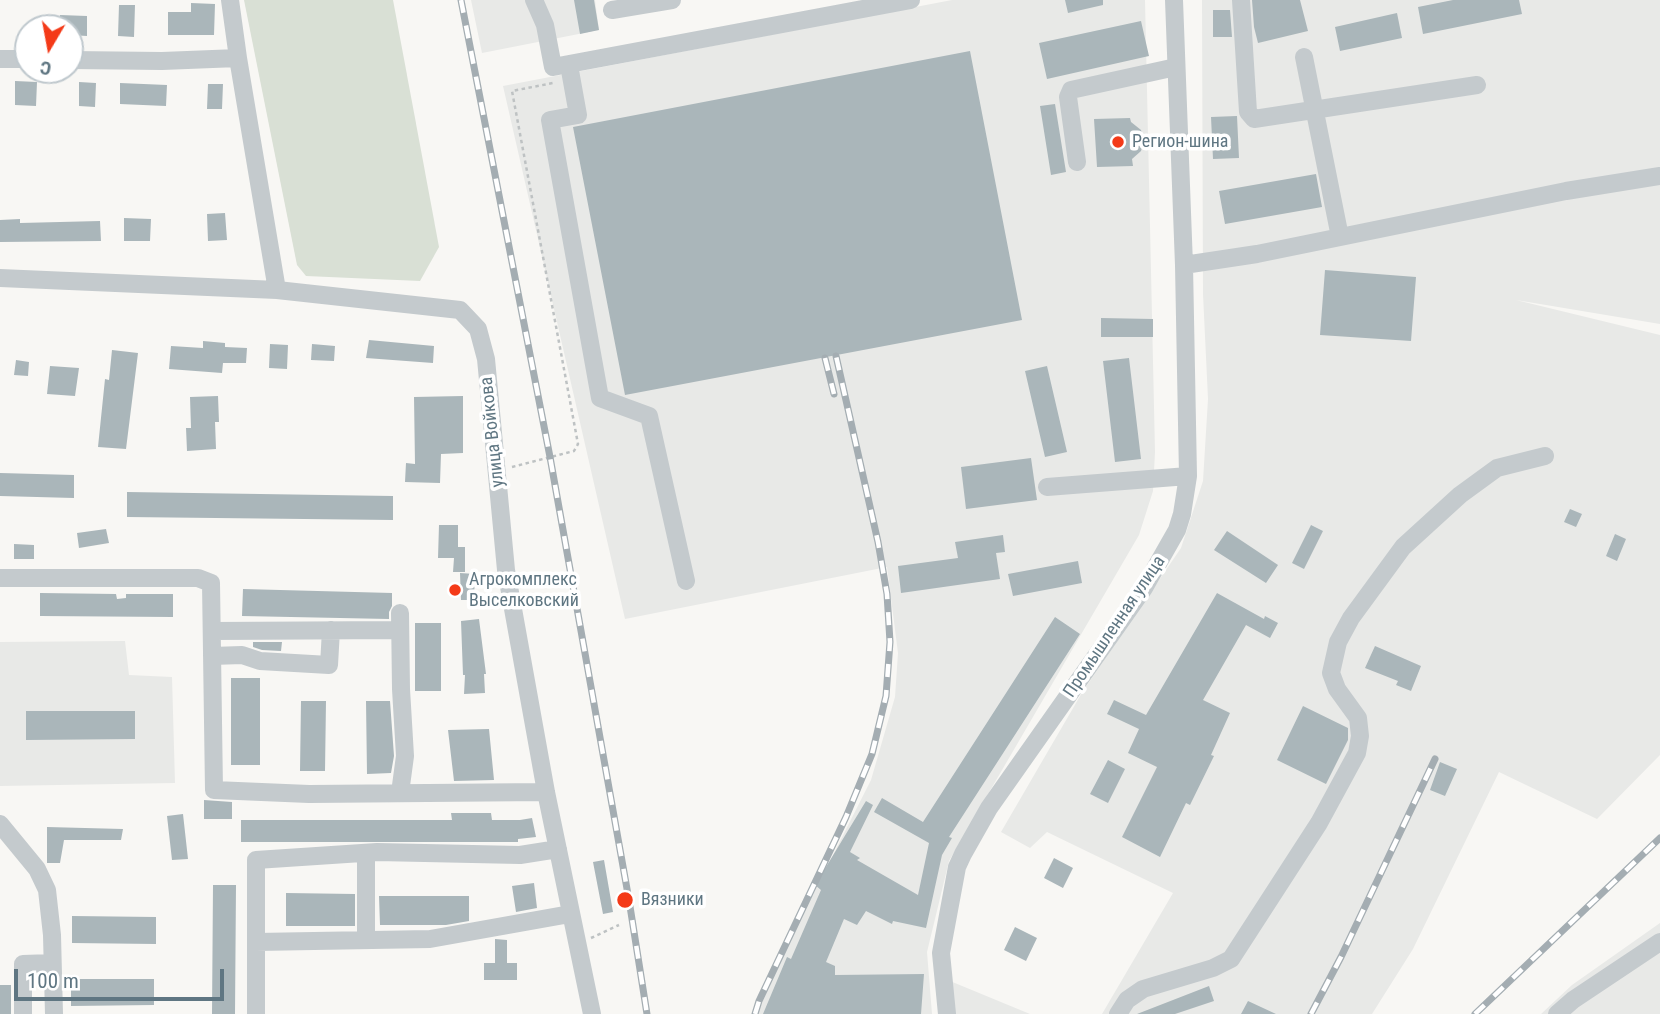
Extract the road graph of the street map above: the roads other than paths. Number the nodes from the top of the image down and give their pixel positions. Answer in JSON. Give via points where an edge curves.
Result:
{"nodes":[{"id":1,"x":230,"y":0,"type":"edge"},
{"id":2,"x":534,"y":0,"type":"edge"},
{"id":3,"x":672,"y":0,"type":"edge"},
{"id":4,"x":911,"y":0,"type":"edge"},
{"id":5,"x":1174,"y":0,"type":"edge"},
{"id":6,"x":1241,"y":0,"type":"edge"},
{"id":7,"x":612,"y":10,"type":"dead end"},
{"id":8,"x":1304,"y":57,"type":"dead end"},
{"id":9,"x":238,"y":58,"type":"junction"},
{"id":10,"x":84,"y":60,"type":"edge"},
{"id":11,"x":1176,"y":67,"type":"junction"},
{"id":12,"x":570,"y":72,"type":"junction"},
{"id":13,"x":1477,"y":85,"type":"dead end"},
{"id":14,"x":1314,"y":108,"type":"junction"},
{"id":15,"x":1077,"y":162,"type":"dead end"},
{"id":16,"x":1660,"y":176,"type":"edge"},
{"id":17,"x":1340,"y":237,"type":"junction"},
{"id":18,"x":1184,"y":265,"type":"junction"},
{"id":19,"x":0,"y":278,"type":"edge"},
{"id":20,"x":277,"y":290,"type":"junction"},
{"id":21,"x":1545,"y":456,"type":"dead end"},
{"id":22,"x":1188,"y":476,"type":"junction"},
{"id":23,"x":1047,"y":487,"type":"dead end"},
{"id":24,"x":0,"y":578,"type":"edge"},
{"id":25,"x":686,"y":581,"type":"dead end"},
{"id":26,"x":331,"y":630,"type":"junction"},
{"id":27,"x":212,"y":631,"type":"junction"},
{"id":28,"x":212,"y":656,"type":"junction"},
{"id":29,"x":546,"y":792,"type":"junction"},
{"id":30,"x":400,"y":793,"type":"junction"},
{"id":31,"x":0,"y":824,"type":"edge"},
{"id":32,"x":558,"y":849,"type":"junction"},
{"id":33,"x":366,"y":853,"type":"junction"},
{"id":34,"x":572,"y":921,"type":"junction"},
{"id":35,"x":366,"y":940,"type":"junction"},
{"id":36,"x":256,"y":942,"type":"junction"},
{"id":37,"x":1660,"y":942,"type":"edge"},
{"id":38,"x":52,"y":963,"type":"junction"},
{"id":39,"x":23,"y":1014,"type":"edge"},
{"id":40,"x":54,"y":1014,"type":"edge"},
{"id":41,"x":256,"y":1014,"type":"edge"},
{"id":42,"x":592,"y":1014,"type":"edge"},
{"id":43,"x":947,"y":1014,"type":"edge"},
{"id":44,"x":1118,"y":1014,"type":"edge"},
{"id":45,"x":1557,"y":1014,"type":"edge"}],
"edges":[{"from":1,"to":9,"type":"street"},
{"from":2,"to":12,"type":"street","via":[[545,25],[553,68]]},
{"from":3,"to":7,"type":"street"},
{"from":4,"to":12,"type":"street"},
{"from":5,"to":11,"type":"street","name":"Промышленная улица"},
{"from":6,"to":14,"type":"street","via":[[1248,113],[1254,119]]},
{"from":8,"to":14,"type":"street"},
{"from":9,"to":10,"type":"street"},
{"from":9,"to":20,"type":"street"},
{"from":11,"to":15,"type":"street","via":[[1071,90],[1068,97]]},
{"from":11,"to":18,"type":"street","name":"Промышленная улица"},
{"from":12,"to":25,"type":"street","via":[[578,115],[550,120],[600,398],[649,416]]},
{"from":13,"to":14,"type":"street"},
{"from":14,"to":17,"type":"street"},
{"from":16,"to":17,"type":"street"},
{"from":17,"to":18,"type":"street"},
{"from":18,"to":22,"type":"street","name":"Промышленная улица"},
{"from":19,"to":20,"type":"street","name":"улица Войкова"},
{"from":20,"to":29,"type":"street","name":"улица Войкова","via":[[460,310],[478,329],[486,359],[506,570]]},
{"from":21,"to":44,"type":"street","via":[[1497,468],[1403,547],[1338,642],[1331,673],[1357,718],[1360,736],[1357,753],[1319,823],[1231,959],[1143,989],[1127,1000]]},
{"from":22,"to":23,"type":"street"},
{"from":22,"to":43,"type":"street","name":"Промышленная улица","via":[[1177,530],[1162,558],[989,808],[957,867],[941,953]]},
{"from":24,"to":27,"type":"street","via":[[198,578],[211,583]]},
{"from":26,"to":27,"type":"street"},
{"from":26,"to":28,"type":"street","via":[[329,665]]},
{"from":26,"to":30,"type":"street","via":[[400,622],[405,756]]},
{"from":27,"to":28,"type":"street"},
{"from":28,"to":30,"type":"street","via":[[214,790]]},
{"from":29,"to":30,"type":"street"},
{"from":29,"to":32,"type":"street","name":"улица Войкова"},
{"from":31,"to":38,"type":"street","via":[[37,869],[47,890]]},
{"from":32,"to":33,"type":"street","via":[[520,855]]},
{"from":32,"to":34,"type":"street","name":"улица Войкова"},
{"from":33,"to":35,"type":"street"},
{"from":33,"to":36,"type":"street","via":[[256,860]]},
{"from":34,"to":35,"type":"street","via":[[430,939]]},
{"from":34,"to":42,"type":"street","name":"улица Войкова"},
{"from":35,"to":36,"type":"street"},
{"from":36,"to":41,"type":"street"},
{"from":37,"to":45,"type":"street"},
{"from":38,"to":39,"type":"street","via":[[23,964]]},
{"from":38,"to":40,"type":"street"}]}
